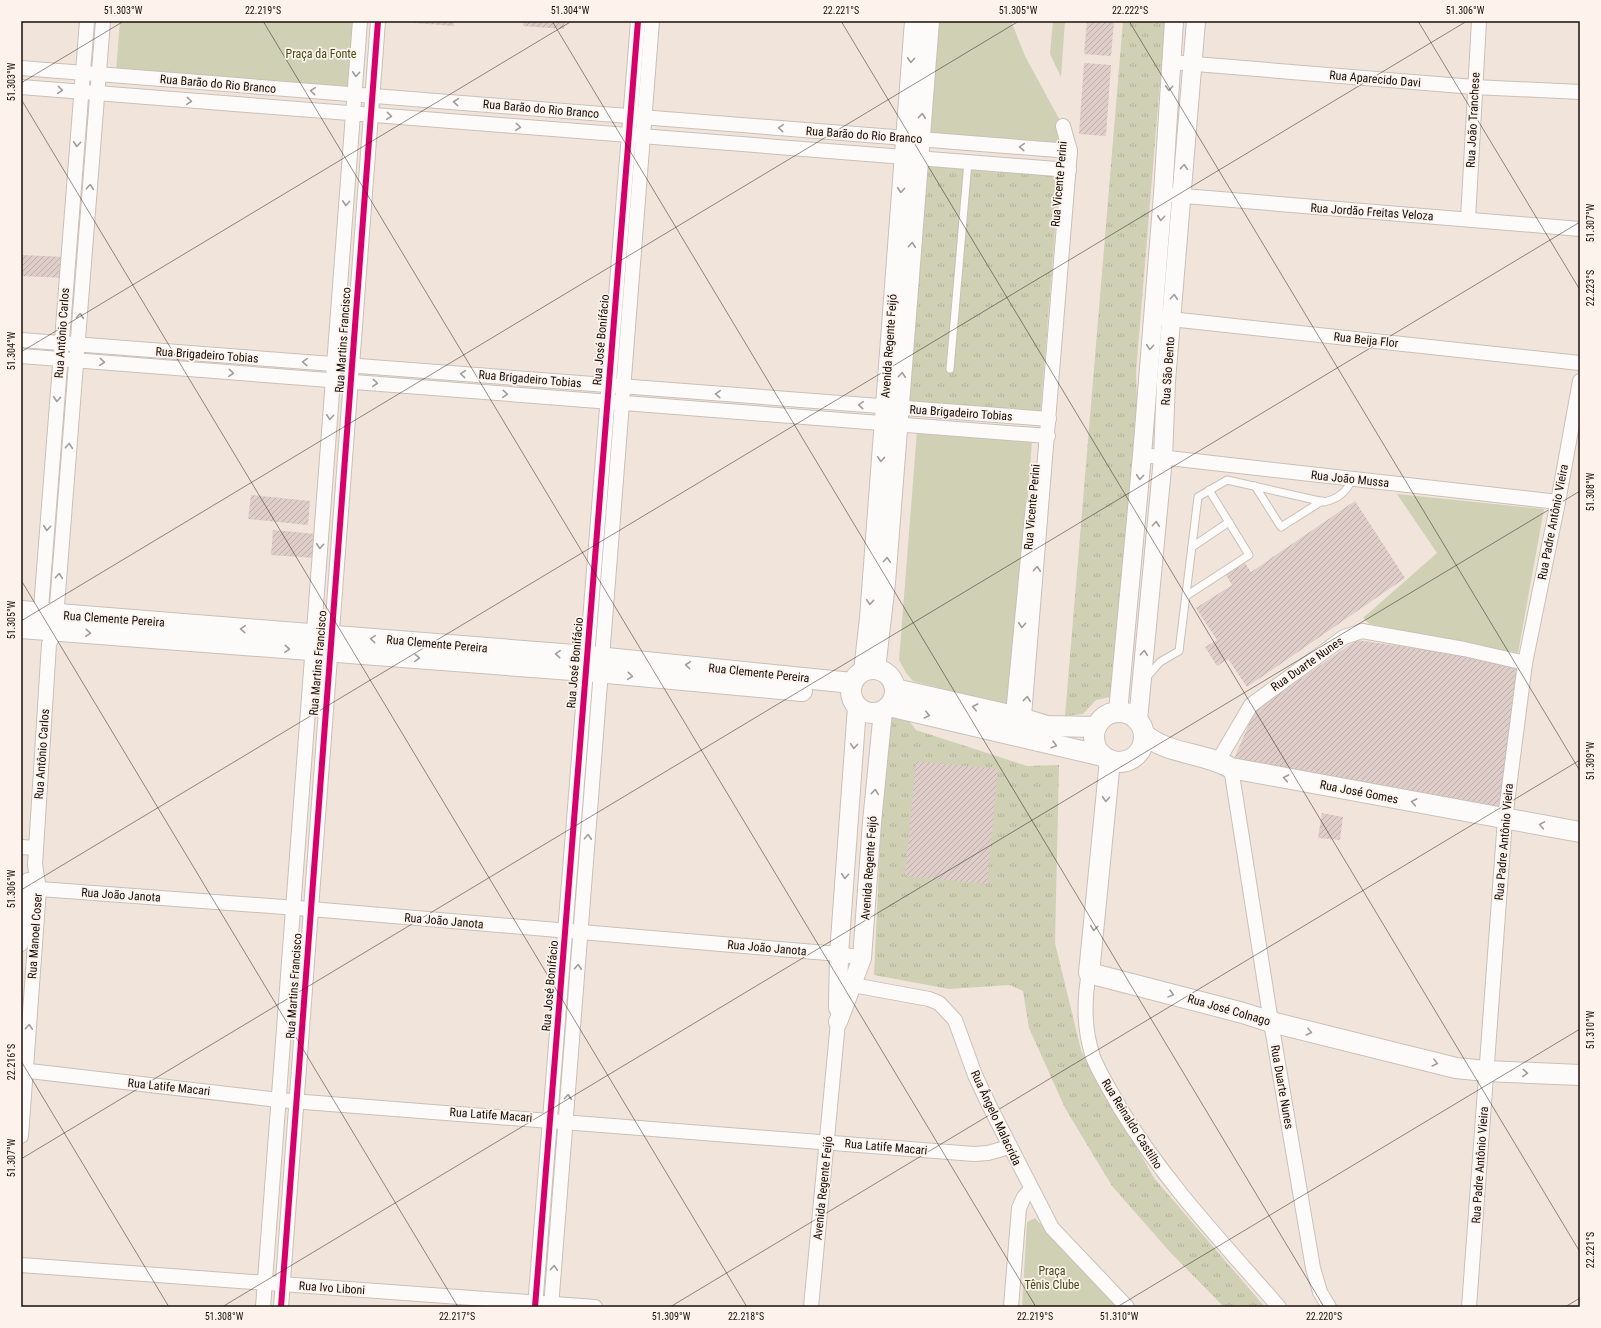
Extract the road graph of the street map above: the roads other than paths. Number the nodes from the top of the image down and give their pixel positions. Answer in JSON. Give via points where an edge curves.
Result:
{"nodes":[{"id":1,"x":87,"y":21,"type":"edge"},
{"id":2,"x":103,"y":21,"type":"edge"},
{"id":3,"x":360,"y":21,"type":"edge"},
{"id":4,"x":378,"y":21,"type":"edge"},
{"id":5,"x":638,"y":21,"type":"edge"},
{"id":6,"x":652,"y":21,"type":"edge"},
{"id":7,"x":914,"y":21,"type":"edge"},
{"id":8,"x":930,"y":21,"type":"edge"},
{"id":9,"x":1174,"y":21,"type":"edge"},
{"id":10,"x":1196,"y":21,"type":"edge"},
{"id":11,"x":1479,"y":21,"type":"edge"},
{"id":12,"x":1171,"y":62,"type":"junction"},
{"id":13,"x":1192,"y":64,"type":"junction"},
{"id":14,"x":21,"y":68,"type":"edge"},
{"id":15,"x":83,"y":73,"type":"junction"},
{"id":16,"x":99,"y":74,"type":"junction"},
{"id":17,"x":21,"y":87,"type":"edge"},
{"id":18,"x":1474,"y":87,"type":"junction"},
{"id":19,"x":81,"y":92,"type":"junction"},
{"id":20,"x":1580,"y":92,"type":"edge"},
{"id":21,"x":97,"y":93,"type":"junction"},
{"id":22,"x":355,"y":94,"type":"junction"},
{"id":23,"x":372,"y":95,"type":"junction"},
{"id":24,"x":353,"y":114,"type":"junction"},
{"id":25,"x":370,"y":115,"type":"junction"},
{"id":26,"x":630,"y":116,"type":"junction"},
{"id":27,"x":645,"y":118,"type":"junction"},
{"id":28,"x":628,"y":135,"type":"junction"},
{"id":29,"x":643,"y":137,"type":"junction"},
{"id":30,"x":912,"y":138,"type":"junction"},
{"id":31,"x":1066,"y":150,"type":"joint"},
{"id":32,"x":911,"y":158,"type":"junction"},
{"id":33,"x":968,"y":162,"type":"junction"},
{"id":34,"x":1064,"y":170,"type":"junction"},
{"id":35,"x":1163,"y":194,"type":"junction"},
{"id":36,"x":1182,"y":197,"type":"junction"},
{"id":37,"x":1468,"y":219,"type":"junction"},
{"id":38,"x":1580,"y":229,"type":"edge"},
{"id":39,"x":1153,"y":318,"type":"junction"},
{"id":40,"x":1172,"y":320,"type":"junction"},
{"id":41,"x":21,"y":340,"type":"edge"},
{"id":42,"x":62,"y":343,"type":"junction"},
{"id":43,"x":78,"y":344,"type":"junction"},
{"id":44,"x":21,"y":356,"type":"edge"},
{"id":45,"x":60,"y":359,"type":"junction"},
{"id":46,"x":76,"y":360,"type":"junction"},
{"id":47,"x":1580,"y":363,"type":"edge"},
{"id":48,"x":334,"y":364,"type":"junction"},
{"id":49,"x":352,"y":365,"type":"junction"},
{"id":50,"x":950,"y":369,"type":"dead end"},
{"id":51,"x":333,"y":381,"type":"junction"},
{"id":52,"x":350,"y":381,"type":"junction"},
{"id":53,"x":1580,"y":381,"type":"edge"},
{"id":54,"x":609,"y":386,"type":"junction"},
{"id":55,"x":624,"y":387,"type":"junction"},
{"id":56,"x":742,"y":396,"type":"junction"},
{"id":57,"x":607,"y":402,"type":"junction"},
{"id":58,"x":622,"y":403,"type":"junction"},
{"id":59,"x":741,"y":412,"type":"junction"},
{"id":60,"x":891,"y":416,"type":"junction"},
{"id":61,"x":1044,"y":419,"type":"junction"},
{"id":62,"x":1043,"y":435,"type":"junction"},
{"id":63,"x":1142,"y":455,"type":"junction"},
{"id":64,"x":1163,"y":458,"type":"junction"},
{"id":65,"x":326,"y":469,"type":"junction"},
{"id":66,"x":344,"y":470,"type":"junction"},
{"id":67,"x":1352,"y":479,"type":"junction"},
{"id":68,"x":1255,"y":486,"type":"junction"},
{"id":69,"x":1209,"y":490,"type":"junction"},
{"id":70,"x":1322,"y":501,"type":"junction"},
{"id":71,"x":1558,"y":502,"type":"junction"},
{"id":72,"x":1229,"y":522,"type":"junction"},
{"id":73,"x":1192,"y":546,"type":"junction"},
{"id":74,"x":1186,"y":596,"type":"junction"},
{"id":75,"x":40,"y":624,"type":"edge"},
{"id":76,"x":321,"y":643,"type":"junction"},
{"id":77,"x":1525,"y":663,"type":"junction"},
{"id":78,"x":593,"y":664,"type":"junction"},
{"id":79,"x":1142,"y":683,"type":"junction"},
{"id":80,"x":860,"y":685,"type":"junction"},
{"id":81,"x":889,"y":702,"type":"junction"},
{"id":82,"x":1118,"y":712,"type":"junction"},
{"id":83,"x":1018,"y":727,"type":"junction"},
{"id":84,"x":1096,"y":727,"type":"junction"},
{"id":85,"x":1141,"y":727,"type":"junction"},
{"id":86,"x":1106,"y":758,"type":"junction"},
{"id":87,"x":1224,"y":764,"type":"junction"},
{"id":88,"x":1505,"y":819,"type":"junction"},
{"id":89,"x":849,"y":821,"type":"junction"},
{"id":90,"x":872,"y":822,"type":"junction"},
{"id":91,"x":1580,"y":832,"type":"edge"},
{"id":92,"x":21,"y":847,"type":"edge"},
{"id":93,"x":36,"y":848,"type":"junction"},
{"id":94,"x":35,"y":865,"type":"joint"},
{"id":95,"x":32,"y":888,"type":"junction"},
{"id":96,"x":293,"y":908,"type":"junction"},
{"id":97,"x":311,"y":909,"type":"junction"},
{"id":98,"x":565,"y":931,"type":"junction"},
{"id":99,"x":581,"y":933,"type":"junction"},
{"id":100,"x":21,"y":944,"type":"edge"},
{"id":101,"x":839,"y":954,"type":"junction"},
{"id":102,"x":862,"y":958,"type":"junction"},
{"id":103,"x":1089,"y":973,"type":"junction"},
{"id":104,"x":845,"y":984,"type":"junction"},
{"id":105,"x":838,"y":1022,"type":"joint"},
{"id":106,"x":1271,"y":1022,"type":"junction"},
{"id":107,"x":23,"y":1070,"type":"edge"},
{"id":108,"x":1486,"y":1071,"type":"junction"},
{"id":109,"x":1580,"y":1075,"type":"edge"},
{"id":110,"x":279,"y":1100,"type":"junction"},
{"id":111,"x":296,"y":1100,"type":"junction"},
{"id":112,"x":550,"y":1120,"type":"junction"},
{"id":113,"x":566,"y":1122,"type":"junction"},
{"id":114,"x":21,"y":1136,"type":"edge"},
{"id":115,"x":827,"y":1142,"type":"junction"},
{"id":116,"x":1009,"y":1146,"type":"junction"},
{"id":117,"x":1031,"y":1189,"type":"junction"},
{"id":118,"x":21,"y":1265,"type":"edge"},
{"id":119,"x":265,"y":1284,"type":"junction"},
{"id":120,"x":282,"y":1285,"type":"junction"},
{"id":121,"x":536,"y":1305,"type":"edge"},
{"id":122,"x":551,"y":1306,"type":"edge"},
{"id":123,"x":263,"y":1307,"type":"edge"},
{"id":124,"x":281,"y":1307,"type":"edge"},
{"id":125,"x":595,"y":1307,"type":"edge"},
{"id":126,"x":811,"y":1307,"type":"edge"},
{"id":127,"x":1011,"y":1307,"type":"edge"},
{"id":128,"x":1127,"y":1307,"type":"edge"},
{"id":129,"x":1279,"y":1307,"type":"edge"},
{"id":130,"x":1329,"y":1307,"type":"edge"},
{"id":131,"x":1470,"y":1307,"type":"edge"}],
"edges":[{"from":1,"to":15,"type":"street","name":"Rua Antônio Carlos"},
{"from":2,"to":16,"type":"street","name":"Rua Antônio Carlos"},
{"from":3,"to":22,"type":"street","name":"Rua Martins Francisco","one_way":true},
{"from":4,"to":23,"type":"street","name":"Rua Martins Francisco"},
{"from":5,"to":26,"type":"street","name":"Rua José Bonifácio"},
{"from":6,"to":27,"type":"street","name":"Rua José Bonifácio"},
{"from":7,"to":30,"type":"street","name":"Avenida Regente Feijó","one_way":true},
{"from":30,"to":8,"type":"street","name":"Avenida Regente Feijó","one_way":true},
{"from":9,"to":12,"type":"street","name":"Rua São Bento"},
{"from":10,"to":13,"type":"street","name":"Rua São Bento"},
{"from":11,"to":18,"type":"street","name":"Rua João Tranchese"},
{"from":12,"to":13,"type":"street","name":"Rua Aparecido Davi"},
{"from":12,"to":35,"type":"street","name":"Rua São Bento","one_way":true},
{"from":13,"to":18,"type":"street","name":"Rua Aparecido Davi"},
{"from":36,"to":13,"type":"street","name":"Rua São Bento","one_way":true},
{"from":14,"to":15,"type":"street","name":"Rua Barão do Rio Branco"},
{"from":15,"to":16,"type":"street","name":"Rua Barão do Rio Branco"},
{"from":15,"to":19,"type":"street","name":"Rua Antônio Carlos"},
{"from":16,"to":21,"type":"street","name":"Rua Antônio Carlos"},
{"from":22,"to":16,"type":"street","name":"Rua Barão do Rio Branco","one_way":true},
{"from":17,"to":19,"type":"street","name":"Rua Barão do Rio Branco","one_way":true},
{"from":18,"to":20,"type":"street","name":"Rua Aparecido Davi"},
{"from":18,"to":37,"type":"street","name":"Rua João Tranchese"},
{"from":19,"to":21,"type":"street","name":"Rua Barão do Rio Branco"},
{"from":19,"to":42,"type":"street","name":"Rua Antônio Carlos","one_way":true},
{"from":21,"to":24,"type":"street","name":"Rua Barão do Rio Branco","one_way":true},
{"from":43,"to":21,"type":"street","name":"Rua Antônio Carlos","one_way":true},
{"from":22,"to":23,"type":"street","name":"Rua Barão do Rio Branco"},
{"from":22,"to":24,"type":"street","name":"Rua Martins Francisco"},
{"from":23,"to":25,"type":"street","name":"Rua Martins Francisco"},
{"from":26,"to":23,"type":"street","name":"Rua Barão do Rio Branco","one_way":true},
{"from":24,"to":25,"type":"street","name":"Rua Barão do Rio Branco"},
{"from":24,"to":48,"type":"street","name":"Rua Martins Francisco","one_way":true},
{"from":25,"to":28,"type":"street","name":"Rua Barão do Rio Branco","one_way":true},
{"from":25,"to":49,"type":"street","name":"Rua Martins Francisco"},
{"from":26,"to":27,"type":"street","name":"Rua Barão do Rio Branco"},
{"from":26,"to":28,"type":"street","name":"Rua José Bonifácio"},
{"from":27,"to":29,"type":"street","name":"Rua José Bonifácio"},
{"from":30,"to":27,"type":"street","name":"Rua Barão do Rio Branco","one_way":true},
{"from":28,"to":29,"type":"street","name":"Rua Barão do Rio Branco"},
{"from":28,"to":54,"type":"street","name":"Rua José Bonifácio"},
{"from":29,"to":32,"type":"street","name":"Rua Barão do Rio Branco"},
{"from":29,"to":55,"type":"street","name":"Rua José Bonifácio"},
{"from":31,"to":30,"type":"street","name":"Rua Barão do Rio Branco","one_way":true},
{"from":30,"to":32,"type":"street","name":"Avenida Regente Feijó"},
{"from":31,"to":34,"type":"street","name":"Rua Vicente Perini"},
{"from":32,"to":33,"type":"street","name":"Rua Barão do Rio Branco"},
{"from":32,"to":60,"type":"street","name":"Avenida Regente Feijó"},
{"from":33,"to":34,"type":"street","name":"Rua Barão do Rio Branco"},
{"from":33,"to":50,"type":"lane"},
{"from":34,"to":61,"type":"street","name":"Rua Vicente Perini"},
{"from":35,"to":36,"type":"street","name":"Rua Jordão Freitas Veloza"},
{"from":35,"to":39,"type":"street","name":"Rua São Bento","one_way":true},
{"from":36,"to":37,"type":"street","name":"Rua Jordão Freitas Veloza"},
{"from":40,"to":36,"type":"street","name":"Rua São Bento","one_way":true},
{"from":37,"to":38,"type":"street","name":"Rua Jordão Freitas Veloza"},
{"from":39,"to":40,"type":"street","name":"Rua Beija Flor"},
{"from":39,"to":63,"type":"street","name":"Rua São Bento","one_way":true},
{"from":40,"to":47,"type":"street","name":"Rua Beija Flor"},
{"from":40,"to":64,"type":"street","name":"Rua São Bento"},
{"from":41,"to":42,"type":"street","name":"Rua Brigadeiro Tobias"},
{"from":42,"to":43,"type":"street","name":"Rua Brigadeiro Tobias"},
{"from":42,"to":45,"type":"street","name":"Rua Antônio Carlos"},
{"from":43,"to":46,"type":"street","name":"Rua Antônio Carlos"},
{"from":48,"to":43,"type":"street","name":"Rua Brigadeiro Tobias","one_way":true},
{"from":44,"to":45,"type":"street","name":"Rua Brigadeiro Tobias"},
{"from":45,"to":46,"type":"street","name":"Rua Brigadeiro Tobias"},
{"from":45,"to":75,"type":"street","name":"Rua Antônio Carlos","one_way":true},
{"from":46,"to":51,"type":"street","name":"Rua Brigadeiro Tobias","one_way":true},
{"from":75,"to":46,"type":"street","name":"Rua Antônio Carlos","one_way":true},
{"from":48,"to":49,"type":"street","name":"Rua Brigadeiro Tobias"},
{"from":48,"to":51,"type":"street","name":"Rua Martins Francisco"},
{"from":49,"to":52,"type":"street","name":"Rua Martins Francisco"},
{"from":54,"to":49,"type":"street","name":"Rua Brigadeiro Tobias","one_way":true},
{"from":51,"to":52,"type":"street","name":"Rua Brigadeiro Tobias"},
{"from":51,"to":65,"type":"street","name":"Rua Martins Francisco","one_way":true},
{"from":52,"to":57,"type":"street","name":"Rua Brigadeiro Tobias","one_way":true},
{"from":52,"to":66,"type":"street","name":"Rua Martins Francisco"},
{"from":53,"to":71,"type":"street","name":"Rua Padre Antônio Vieira"},
{"from":54,"to":55,"type":"street","name":"Rua Brigadeiro Tobias"},
{"from":54,"to":57,"type":"street","name":"Rua José Bonifácio"},
{"from":56,"to":55,"type":"street","name":"Rua Brigadeiro Tobias","one_way":true},
{"from":55,"to":58,"type":"street","name":"Rua José Bonifácio"},
{"from":56,"to":59,"type":"street"},
{"from":60,"to":56,"type":"street","name":"Rua Brigadeiro Tobias","one_way":true},
{"from":57,"to":58,"type":"street","name":"Rua Brigadeiro Tobias"},
{"from":57,"to":78,"type":"street","name":"Rua José Bonifácio"},
{"from":58,"to":59,"type":"street","name":"Rua Brigadeiro Tobias"},
{"from":58,"to":78,"type":"street","name":"Rua José Bonifácio"},
{"from":59,"to":60,"type":"street","name":"Rua Brigadeiro Tobias"},
{"from":60,"to":61,"type":"street","name":"Rua Brigadeiro Tobias"},
{"from":60,"to":62,"type":"street","name":"Rua Brigadeiro Tobias"},
{"from":60,"to":80,"type":"street","name":"Avenida Regente Feijó","via":[[879,582]]},
{"from":61,"to":62,"type":"street","name":"Rua Vicente Perini"},
{"from":62,"to":83,"type":"street","name":"Rua Vicente Perini"},
{"from":63,"to":64,"type":"street","name":"Rua João Mussa"},
{"from":63,"to":82,"type":"street","name":"Rua São Bento","one_way":true},
{"from":64,"to":67,"type":"street","name":"Rua João Mussa"},
{"from":79,"to":64,"type":"street","name":"Rua São Bento","one_way":true},
{"from":65,"to":66,"type":"street"},
{"from":65,"to":76,"type":"street","name":"Rua Martins Francisco","one_way":true},
{"from":66,"to":76,"type":"street","name":"Rua Martins Francisco"},
{"from":67,"to":70,"type":"lane","via":[[1348,488],[1338,497]]},
{"from":67,"to":71,"type":"street","name":"Rua João Mussa"},
{"from":68,"to":69,"type":"lane","via":[[1227,480]]},
{"from":68,"to":70,"type":"lane"},
{"from":68,"to":70,"type":"lane","via":[[1281,527]]},
{"from":69,"to":72,"type":"lane"},
{"from":69,"to":73,"type":"lane","via":[[1198,497]]},
{"from":71,"to":77,"type":"street","name":"Rua Padre Antônio Vieira"},
{"from":72,"to":73,"type":"lane"},
{"from":72,"to":74,"type":"lane","via":[[1249,555]]},
{"from":73,"to":74,"type":"lane"},
{"from":74,"to":79,"type":"lane","via":[[1179,651],[1160,662]]},
{"from":75,"to":76,"type":"main road","name":"Rua Clemente Pereira"},
{"from":75,"to":93,"type":"street","name":"Rua Antônio Carlos"},
{"from":76,"to":78,"type":"main road","name":"Rua Clemente Pereira"},
{"from":76,"to":96,"type":"street","name":"Rua Martins Francisco"},
{"from":76,"to":97,"type":"street","name":"Rua Martins Francisco"},
{"from":77,"to":87,"type":"street","name":"Rua Duarte Nunes","via":[[1362,631],[1344,637],[1250,705]]},
{"from":77,"to":88,"type":"street","name":"Rua Padre Antônio Vieira"},
{"from":78,"to":80,"type":"main road","name":"Rua Clemente Pereira"},
{"from":78,"to":98,"type":"street","name":"Rua José Bonifácio"},
{"from":99,"to":78,"type":"street","name":"Rua José Bonifácio","one_way":true},
{"from":79,"to":85,"type":"street","name":"Rua São Bento"},
{"from":80,"to":81,"type":"main road","name":"Rua Clemente Pereira","via":[[867,713]]},
{"from":80,"to":81,"type":"main road","via":[[883,671],[889,676]]},
{"from":80,"to":89,"type":"street","name":"Avenida Regente Feijó","one_way":true},
{"from":81,"to":83,"type":"main road"},
{"from":90,"to":81,"type":"street","name":"Avenida Regente Feijó","one_way":true},
{"from":82,"to":84,"type":"main road","via":[[1104,716]]},
{"from":82,"to":85,"type":"main road","via":[[1132,715]]},
{"from":83,"to":84,"type":"main road"},
{"from":83,"to":86,"type":"main road","one_way":true},
{"from":84,"to":86,"type":"main road","via":[[1095,742]]},
{"from":85,"to":86,"type":"main road","via":[[1142,746],[1133,757],[1118,762]]},
{"from":85,"to":87,"type":"main road","name":"Rua José Gomes","via":[[1156,743]]},
{"from":86,"to":103,"type":"main road","one_way":true},
{"from":88,"to":87,"type":"main road","name":"Rua José Gomes","one_way":true},
{"from":87,"to":106,"type":"street","name":"Rua Duarte Nunes"},
{"from":91,"to":88,"type":"main road","name":"Rua José Gomes","one_way":true},
{"from":88,"to":108,"type":"street","name":"Rua Padre Antônio Vieira"},
{"from":89,"to":90,"type":"street"},
{"from":89,"to":101,"type":"street","name":"Avenida Regente Feijó","one_way":true},
{"from":90,"to":102,"type":"street","name":"Avenida Regente Feijó"},
{"from":92,"to":93,"type":"street"},
{"from":93,"to":94,"type":"street","name":"Rua Antônio Carlos"},
{"from":94,"to":95,"type":"street","name":"Rua Manoel Coser"},
{"from":95,"to":96,"type":"street","name":"Rua João Janota"},
{"from":95,"to":100,"type":"street","name":"Rua Manoel Coser"},
{"from":107,"to":95,"type":"street","name":"Rua Manoel Coser","one_way":true},
{"from":96,"to":97,"type":"street","name":"Rua João Janota"},
{"from":96,"to":110,"type":"street","name":"Rua Martins Francisco"},
{"from":97,"to":98,"type":"street","name":"Rua João Janota"},
{"from":97,"to":111,"type":"street","name":"Rua Martins Francisco"},
{"from":98,"to":99,"type":"street","name":"Rua João Janota"},
{"from":98,"to":112,"type":"street","name":"Rua José Bonifácio"},
{"from":99,"to":101,"type":"street","name":"Rua João Janota"},
{"from":113,"to":99,"type":"street","name":"Rua José Bonifácio","one_way":true},
{"from":101,"to":102,"type":"street","name":"Rua João Janota"},
{"from":101,"to":104,"type":"street","name":"Avenida Regente Feijó"},
{"from":102,"to":104,"type":"street","name":"Avenida Regente Feijó"},
{"from":103,"to":106,"type":"main road","name":"Rua José Colnago","one_way":true},
{"from":103,"to":129,"type":"street","name":"Rua Reinaldo Castilho","via":[[1085,992],[1087,1028],[1093,1058],[1104,1079],[1134,1131],[1161,1170]]},
{"from":104,"to":105,"type":"street","name":"Avenida Regente Feijó"},
{"from":104,"to":116,"type":"street","name":"Rua Ângelo Malacrida","via":[[929,999],[948,1011],[955,1020],[975,1075]]},
{"from":105,"to":115,"type":"street","name":"Avenida Regente Feijó"},
{"from":106,"to":108,"type":"main road","name":"Rua José Colnago","one_way":true,"via":[[1444,1066]]},
{"from":106,"to":130,"type":"street","name":"Rua Duarte Nunes","via":[[1313,1268],[1320,1292]]},
{"from":107,"to":110,"type":"street","name":"Rua Latife Macari"},
{"from":107,"to":114,"type":"street","name":"Rua Manoel Coser"},
{"from":108,"to":109,"type":"main road","name":"Rua José Colnago","one_way":true},
{"from":108,"to":131,"type":"street","name":"Rua Padre Antônio Vieira"},
{"from":110,"to":111,"type":"street","name":"Rua Latife Macari"},
{"from":110,"to":119,"type":"street","name":"Rua Martins Francisco"},
{"from":111,"to":112,"type":"street","name":"Rua Latife Macari"},
{"from":111,"to":120,"type":"street","name":"Rua Martins Francisco"},
{"from":112,"to":113,"type":"street","name":"Rua Latife Macari"},
{"from":112,"to":121,"type":"street","name":"Rua José Bonifácio"},
{"from":113,"to":115,"type":"street","name":"Rua Latife Macari"},
{"from":122,"to":113,"type":"street","name":"Rua José Bonifácio","one_way":true},
{"from":115,"to":116,"type":"street","name":"Rua Latife Macari","via":[[974,1154],[988,1153]]},
{"from":115,"to":126,"type":"street","name":"Avenida Regente Feijó"},
{"from":116,"to":117,"type":"street","name":"Rua Ângelo Malacrida"},
{"from":117,"to":127,"type":"street","via":[[1019,1208]]},
{"from":117,"to":128,"type":"street","name":"Rua Ângelo Malacrida","via":[[1057,1233]]},
{"from":118,"to":119,"type":"street","name":"Rua Ivo Liboni"},
{"from":119,"to":120,"type":"street","name":"Rua Ivo Liboni"},
{"from":119,"to":123,"type":"street","name":"Rua Martins Francisco"},
{"from":120,"to":121,"type":"street","name":"Rua Ivo Liboni"},
{"from":120,"to":124,"type":"street","name":"Rua Martins Francisco"},
{"from":121,"to":122,"type":"street","name":"Rua Ivo Liboni"},
{"from":122,"to":125,"type":"street","name":"Rua Ivo Liboni"}]}
